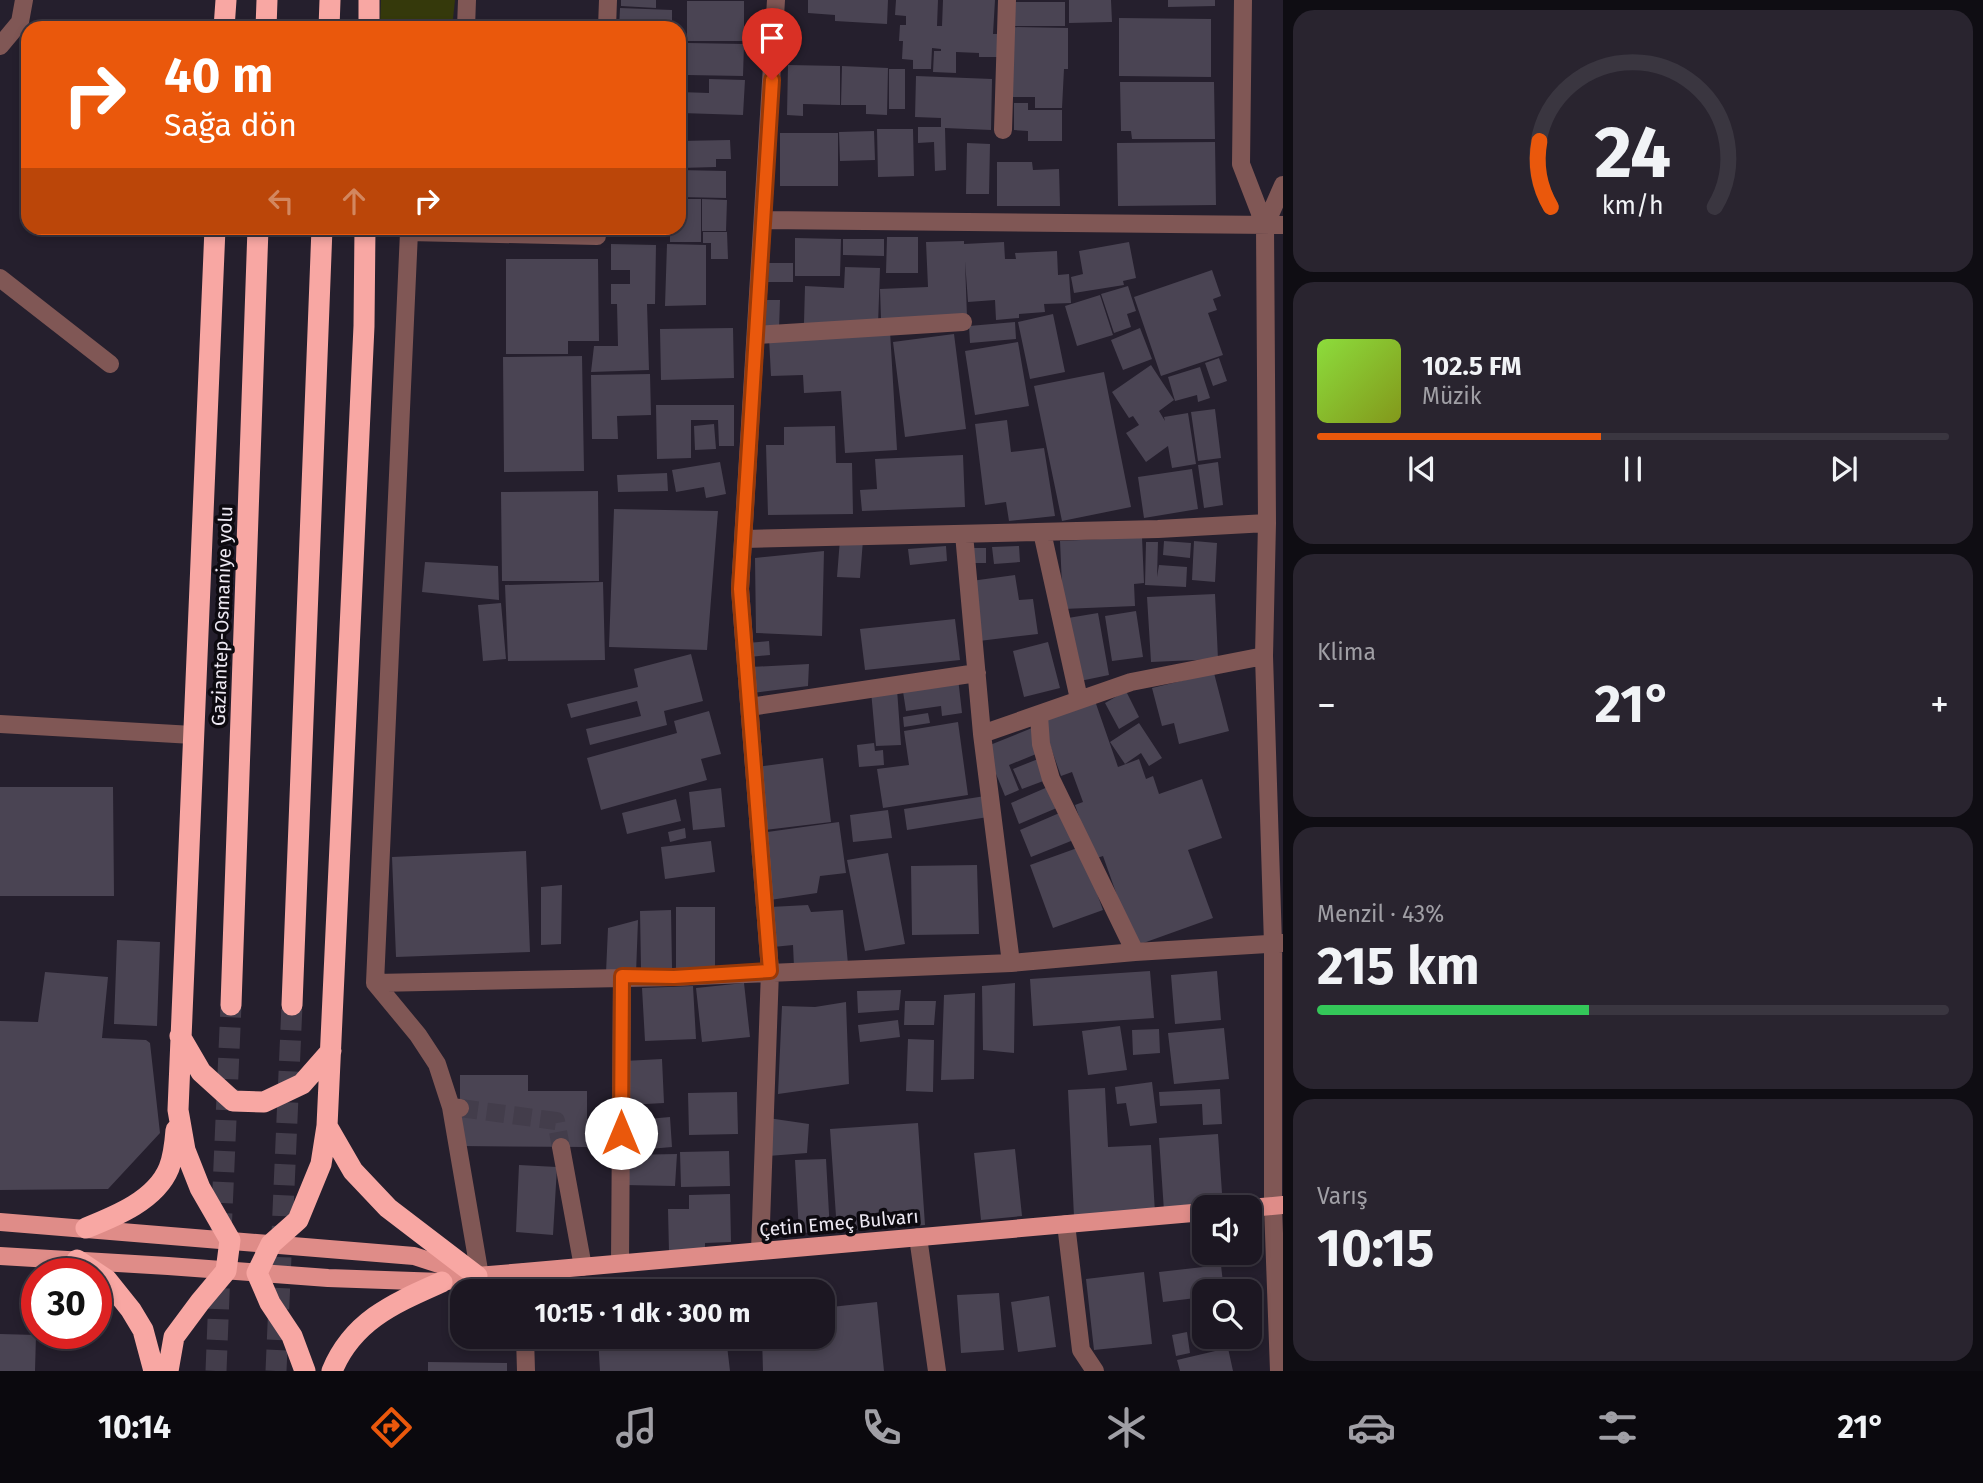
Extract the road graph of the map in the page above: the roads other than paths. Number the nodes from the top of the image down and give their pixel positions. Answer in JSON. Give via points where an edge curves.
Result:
{"nodes":[{"id":1,"x":24,"y":0,"type":"edge"},
{"id":2,"x":226,"y":0,"type":"edge"},
{"id":3,"x":267,"y":0,"type":"edge"},
{"id":4,"x":330,"y":0,"type":"edge"},
{"id":5,"x":369,"y":0,"type":"edge"},
{"id":6,"x":467,"y":0,"type":"edge"},
{"id":7,"x":608,"y":0,"type":"edge"},
{"id":8,"x":776,"y":0,"type":"edge"},
{"id":9,"x":1007,"y":0,"type":"edge"},
{"id":10,"x":1243,"y":0,"type":"edge"},
{"id":11,"x":224,"y":21,"type":"edge"},
{"id":12,"x":266,"y":21,"type":"edge"},
{"id":13,"x":329,"y":21,"type":"edge"},
{"id":14,"x":369,"y":21,"type":"edge"},
{"id":15,"x":466,"y":21,"type":"edge"},
{"id":16,"x":607,"y":21,"type":"edge"},
{"id":17,"x":0,"y":46,"type":"edge"},
{"id":18,"x":1003,"y":130,"type":"dead end"},
{"id":19,"x":1283,"y":185,"type":"edge"},
{"id":20,"x":763,"y":220,"type":"junction"},
{"id":21,"x":1274,"y":226,"type":"edge"},
{"id":22,"x":215,"y":235,"type":"edge"},
{"id":23,"x":258,"y":235,"type":"edge"},
{"id":24,"x":322,"y":235,"type":"edge"},
{"id":25,"x":365,"y":235,"type":"edge"},
{"id":26,"x":410,"y":235,"type":"edge"},
{"id":27,"x":566,"y":235,"type":"edge"},
{"id":28,"x":597,"y":235,"type":"edge"},
{"id":29,"x":0,"y":278,"type":"edge"},
{"id":30,"x":963,"y":322,"type":"dead end"},
{"id":31,"x":756,"y":335,"type":"junction"},
{"id":32,"x":110,"y":364,"type":"dead end"},
{"id":33,"x":1267,"y":523,"type":"junction"},
{"id":34,"x":1042,"y":532,"type":"junction"},
{"id":35,"x":964,"y":534,"type":"junction"},
{"id":36,"x":744,"y":539,"type":"junction"},
{"id":37,"x":1264,"y":656,"type":"junction"},
{"id":38,"x":977,"y":673,"type":"junction"},
{"id":39,"x":1079,"y":699,"type":"junction"},
{"id":40,"x":750,"y":707,"type":"junction"},
{"id":41,"x":1039,"y":716,"type":"junction"},
{"id":42,"x":0,"y":724,"type":"edge"},
{"id":43,"x":982,"y":734,"type":"junction"},
{"id":44,"x":193,"y":735,"type":"junction"},
{"id":45,"x":1278,"y":944,"type":"edge"},
{"id":46,"x":1135,"y":952,"type":"junction"},
{"id":47,"x":1011,"y":963,"type":"junction"},
{"id":48,"x":770,"y":971,"type":"junction"},
{"id":49,"x":622,"y":976,"type":"junction"},
{"id":50,"x":375,"y":983,"type":"junction"},
{"id":51,"x":231,"y":1005,"type":"tunnel mouth"},
{"id":52,"x":292,"y":1005,"type":"tunnel mouth"},
{"id":53,"x":180,"y":1036,"type":"junction"},
{"id":54,"x":331,"y":1051,"type":"junction"},
{"id":55,"x":178,"y":1110,"type":"junction"},
{"id":56,"x":327,"y":1126,"type":"junction"},
{"id":57,"x":561,"y":1147,"type":"tunnel mouth"},
{"id":58,"x":1278,"y":1206,"type":"edge"},
{"id":59,"x":1192,"y":1213,"type":"edge"},
{"id":60,"x":0,"y":1222,"type":"edge"},
{"id":61,"x":1066,"y":1224,"type":"junction"},
{"id":62,"x":86,"y":1228,"type":"junction"},
{"id":63,"x":918,"y":1237,"type":"junction"},
{"id":64,"x":230,"y":1240,"type":"junction"},
{"id":65,"x":271,"y":1244,"type":"junction"},
{"id":66,"x":760,"y":1251,"type":"junction"},
{"id":67,"x":0,"y":1256,"type":"edge"},
{"id":68,"x":38,"y":1258,"type":"edge"},
{"id":69,"x":112,"y":1262,"type":"edge"},
{"id":70,"x":620,"y":1263,"type":"junction"},
{"id":71,"x":583,"y":1266,"type":"junction"},
{"id":72,"x":226,"y":1270,"type":"junction"},
{"id":73,"x":524,"y":1272,"type":"junction"},
{"id":74,"x":257,"y":1273,"type":"junction"},
{"id":75,"x":479,"y":1276,"type":"junction"},
{"id":76,"x":524,"y":1279,"type":"edge"},
{"id":77,"x":442,"y":1282,"type":"junction"},
{"id":78,"x":112,"y":1286,"type":"edge"},
{"id":79,"x":525,"y":1349,"type":"edge"},
{"id":80,"x":154,"y":1371,"type":"edge"},
{"id":81,"x":168,"y":1371,"type":"edge"},
{"id":82,"x":305,"y":1371,"type":"edge"},
{"id":83,"x":332,"y":1371,"type":"edge"},
{"id":84,"x":526,"y":1371,"type":"edge"},
{"id":85,"x":937,"y":1371,"type":"edge"},
{"id":86,"x":1095,"y":1371,"type":"edge"},
{"id":87,"x":1279,"y":1371,"type":"edge"}],
"edges":[{"from":1,"to":17,"type":"street","via":[[20,22]]},
{"from":2,"to":11,"type":"highway"},
{"from":3,"to":12,"type":"highway"},
{"from":4,"to":13,"type":"highway"},
{"from":5,"to":14,"type":"highway"},
{"from":6,"to":15,"type":"street"},
{"from":7,"to":16,"type":"street"},
{"from":8,"to":20,"type":"street"},
{"from":9,"to":18,"type":"street"},
{"from":10,"to":21,"type":"street","via":[[1241,164]]},
{"from":19,"to":21,"type":"street"},
{"from":20,"to":21,"type":"street"},
{"from":20,"to":31,"type":"street"},
{"from":21,"to":33,"type":"street"},
{"from":22,"to":44,"type":"highway"},
{"from":23,"to":51,"type":"highway","name":"Gaziantep-Osmaniye yolu"},
{"from":24,"to":52,"type":"highway"},
{"from":25,"to":54,"type":"highway"},
{"from":26,"to":50,"type":"street"},
{"from":27,"to":28,"type":"street"},
{"from":29,"to":32,"type":"street"},
{"from":30,"to":31,"type":"street"},
{"from":31,"to":36,"type":"street"},
{"from":33,"to":34,"type":"street"},
{"from":33,"to":37,"type":"street"},
{"from":34,"to":35,"type":"street"},
{"from":34,"to":39,"type":"street"},
{"from":35,"to":36,"type":"street"},
{"from":35,"to":38,"type":"street"},
{"from":36,"to":40,"type":"street","via":[[740,589]]},
{"from":37,"to":39,"type":"street","via":[[1132,682]]},
{"from":37,"to":45,"type":"street"},
{"from":38,"to":40,"type":"street"},
{"from":38,"to":43,"type":"street"},
{"from":39,"to":41,"type":"street"},
{"from":40,"to":48,"type":"street"},
{"from":41,"to":43,"type":"street"},
{"from":41,"to":46,"type":"street","via":[[1051,779]]},
{"from":42,"to":44,"type":"street"},
{"from":43,"to":47,"type":"street"},
{"from":44,"to":53,"type":"highway"},
{"from":45,"to":46,"type":"street"},
{"from":45,"to":58,"type":"street"},
{"from":46,"to":47,"type":"street"},
{"from":47,"to":48,"type":"street"},
{"from":48,"to":49,"type":"street"},
{"from":48,"to":66,"type":"street"},
{"from":49,"to":50,"type":"street"},
{"from":49,"to":70,"type":"street"},
{"from":50,"to":75,"type":"street","via":[[438,1064],[455,1108]]},
{"from":53,"to":54,"type":"highway","via":[[201,1072],[233,1101],[264,1102],[302,1084]]},
{"from":53,"to":55,"type":"highway"},
{"from":54,"to":56,"type":"highway"},
{"from":55,"to":62,"type":"highway","via":[[169,1170],[157,1187],[116,1216]]},
{"from":55,"to":64,"type":"highway","via":[[185,1150],[200,1188]]},
{"from":56,"to":65,"type":"highway","via":[[321,1164],[298,1220]]},
{"from":56,"to":75,"type":"highway","via":[[353,1171],[388,1208]]},
{"from":57,"to":71,"type":"street"},
{"from":58,"to":87,"type":"street"},
{"from":59,"to":61,"type":"main road","name":"Çetin Emeç Bulvarı"},
{"from":60,"to":62,"type":"main road"},
{"from":61,"to":63,"type":"main road","name":"Çetin Emeç Bulvarı"},
{"from":61,"to":86,"type":"street","via":[[1081,1350]]},
{"from":62,"to":64,"type":"main road"},
{"from":63,"to":66,"type":"main road","name":"Çetin Emeç Bulvarı"},
{"from":63,"to":85,"type":"street"},
{"from":64,"to":65,"type":"main road"},
{"from":64,"to":72,"type":"highway"},
{"from":65,"to":74,"type":"highway"},
{"from":65,"to":75,"type":"main road","via":[[414,1256]]},
{"from":66,"to":70,"type":"main road","name":"Çetin Emeç Bulvarı"},
{"from":67,"to":68,"type":"main road","name":"Çetin Emeç Bulvarı"},
{"from":69,"to":72,"type":"main road","name":"Çetin Emeç Bulvarı"},
{"from":70,"to":71,"type":"main road","name":"Çetin Emeç Bulvarı"},
{"from":71,"to":73,"type":"main road","name":"Çetin Emeç Bulvarı"},
{"from":72,"to":74,"type":"main road","name":"Çetin Emeç Bulvarı"},
{"from":72,"to":81,"type":"highway","via":[[174,1337]]},
{"from":73,"to":75,"type":"main road","name":"Çetin Emeç Bulvarı"},
{"from":73,"to":76,"type":"street"},
{"from":74,"to":77,"type":"main road","name":"Çetin Emeç Bulvarı"},
{"from":74,"to":82,"type":"highway","via":[[292,1336]]},
{"from":75,"to":77,"type":"main road","name":"Çetin Emeç Bulvarı"},
{"from":77,"to":83,"type":"highway","via":[[389,1306],[358,1330]]},
{"from":78,"to":80,"type":"highway","via":[[143,1330]]},
{"from":79,"to":84,"type":"street"}]}
